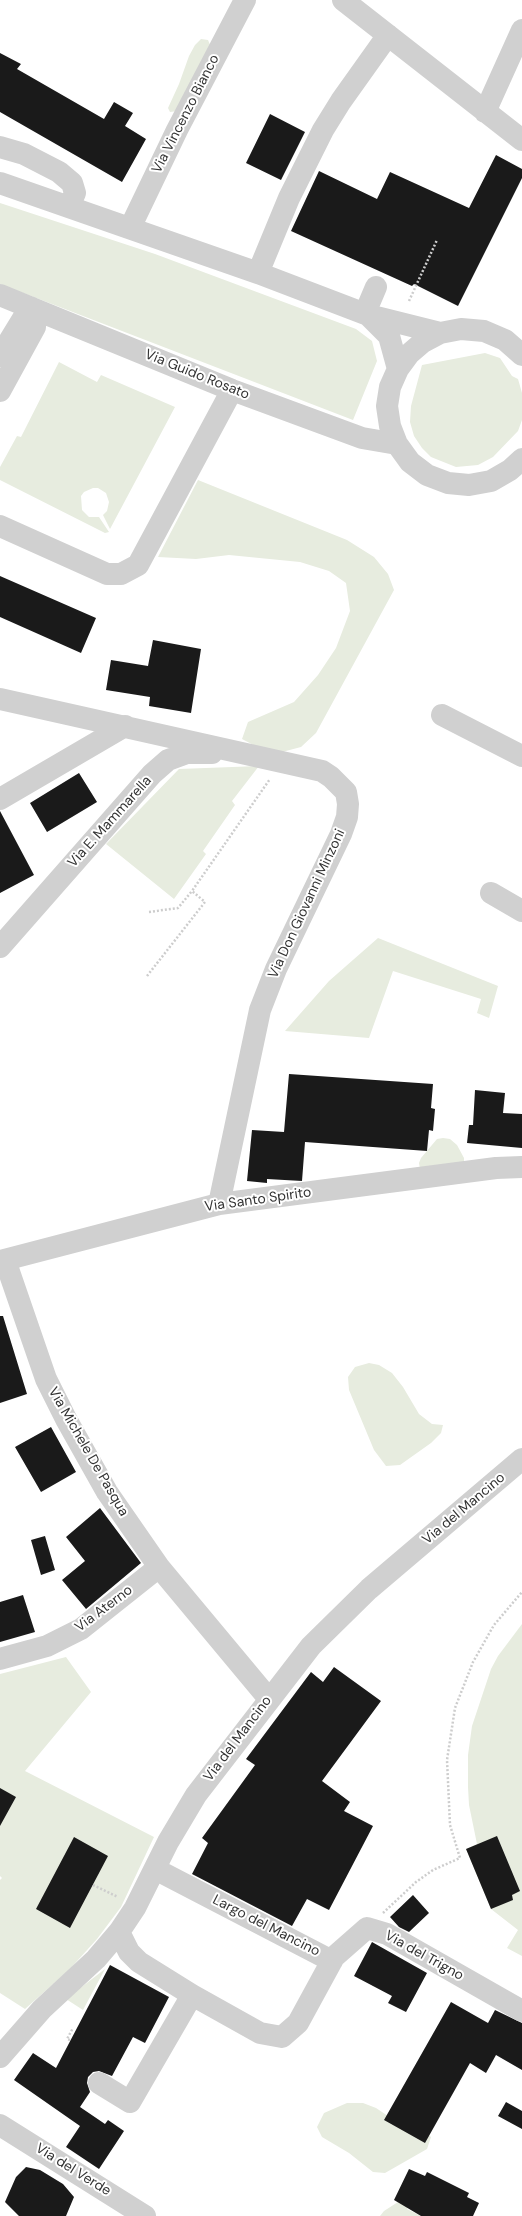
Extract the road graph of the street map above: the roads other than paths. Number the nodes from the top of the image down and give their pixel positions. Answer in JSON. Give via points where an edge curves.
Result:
{"nodes":[{"id":1,"x":245,"y":0,"type":"edge"},
{"id":2,"x":343,"y":0,"type":"edge"},
{"id":3,"x":522,"y":30,"type":"edge"},
{"id":4,"x":388,"y":35,"type":"junction"},
{"id":5,"x":485,"y":112,"type":"junction"},
{"id":6,"x":522,"y":140,"type":"edge"},
{"id":7,"x":0,"y":147,"type":"edge"},
{"id":8,"x":0,"y":183,"type":"edge"},
{"id":9,"x":69,"y":207,"type":"junction"},
{"id":10,"x":130,"y":228,"type":"junction"},
{"id":11,"x":258,"y":273,"type":"junction"},
{"id":12,"x":376,"y":287,"type":"dead end"},
{"id":13,"x":0,"y":295,"type":"edge"},
{"id":14,"x":366,"y":314,"type":"junction"},
{"id":15,"x":33,"y":317,"type":"junction"},
{"id":16,"x":440,"y":333,"type":"junction"},
{"id":17,"x":513,"y":343,"type":"edge"},
{"id":18,"x":522,"y":355,"type":"edge"},
{"id":19,"x":0,"y":356,"type":"edge"},
{"id":20,"x":398,"y":369,"type":"junction"},
{"id":21,"x":232,"y":390,"type":"junction"},
{"id":22,"x":0,"y":391,"type":"edge"},
{"id":23,"x":397,"y":444,"type":"junction"},
{"id":24,"x":518,"y":471,"type":"edge"},
{"id":25,"x":0,"y":526,"type":"edge"},
{"id":26,"x":0,"y":699,"type":"edge"},
{"id":27,"x":442,"y":715,"type":"dead end"},
{"id":28,"x":125,"y":726,"type":"junction"},
{"id":29,"x":249,"y":754,"type":"junction"},
{"id":30,"x":522,"y":756,"type":"edge"},
{"id":31,"x":0,"y":799,"type":"edge"},
{"id":32,"x":491,"y":892,"type":"dead end"},
{"id":33,"x":522,"y":911,"type":"edge"},
{"id":34,"x":0,"y":947,"type":"edge"},
{"id":35,"x":522,"y":1167,"type":"edge"},
{"id":36,"x":219,"y":1204,"type":"junction"},
{"id":37,"x":3,"y":1260,"type":"edge"},
{"id":38,"x":522,"y":1459,"type":"edge"},
{"id":39,"x":159,"y":1567,"type":"junction"},
{"id":40,"x":0,"y":1659,"type":"edge"},
{"id":41,"x":269,"y":1699,"type":"junction"},
{"id":42,"x":155,"y":1869,"type":"junction"},
{"id":43,"x":119,"y":1932,"type":"junction"},
{"id":44,"x":332,"y":1961,"type":"junction"},
{"id":45,"x":192,"y":1995,"type":"junction"},
{"id":46,"x":522,"y":2011,"type":"edge"},
{"id":47,"x":0,"y":2057,"type":"edge"},
{"id":48,"x":99,"y":2082,"type":"dead end"},
{"id":49,"x":0,"y":2125,"type":"edge"},
{"id":50,"x":145,"y":2216,"type":"edge"}],
"edges":[{"from":1,"to":10,"type":"street","name":"Via Vincenzo Bianco","via":[[177,130]]},
{"from":2,"to":4,"type":"street"},
{"from":3,"to":5,"type":"street"},
{"from":4,"to":5,"type":"street"},
{"from":4,"to":11,"type":"street","via":[[323,130],[289,198]]},
{"from":5,"to":6,"type":"street"},
{"from":7,"to":9,"type":"street","via":[[24,154],[59,172],[72,183],[75,194]]},
{"from":8,"to":9,"type":"street"},
{"from":9,"to":10,"type":"street"},
{"from":10,"to":11,"type":"street"},
{"from":11,"to":14,"type":"street"},
{"from":12,"to":14,"type":"street"},
{"from":13,"to":15,"type":"street","name":"Via Guido Rosato"},
{"from":14,"to":16,"type":"street"},
{"from":14,"to":20,"type":"street","via":[[389,336]]},
{"from":15,"to":19,"type":"street"},
{"from":15,"to":21,"type":"street","name":"Via Guido Rosato"},
{"from":15,"to":22,"type":"street"},
{"from":16,"to":17,"type":"street","via":[[462,329]]},
{"from":16,"to":20,"type":"street","via":[[408,354]]},
{"from":17,"to":18,"type":"street"},
{"from":20,"to":23,"type":"street","via":[[390,387],[387,406],[390,426]]},
{"from":21,"to":23,"type":"street","name":"Via Guido Rosato","via":[[362,438]]},
{"from":21,"to":25,"type":"street","via":[[138,565],[121,574],[107,574]]},
{"from":23,"to":24,"type":"street","via":[[410,462],[427,475],[448,483],[469,485],[491,481]]},
{"from":26,"to":28,"type":"street","name":"Via Don Giovanni Minzoni"},
{"from":27,"to":30,"type":"street"},
{"from":28,"to":29,"type":"street","name":"Via Don Giovanni Minzoni"},
{"from":28,"to":31,"type":"street"},
{"from":29,"to":34,"type":"street","name":"Via E. Mammarella","via":[[187,753],[168,760],[152,774]]},
{"from":29,"to":36,"type":"street","name":"Via Don Giovanni Minzoni","via":[[322,771],[346,792],[348,804],[341,834],[276,969],[260,1010]]},
{"from":32,"to":33,"type":"street"},
{"from":35,"to":36,"type":"street","name":"Via Santo Spirito","via":[[496,1168]]},
{"from":36,"to":37,"type":"street","name":"Via Santo Spirito"},
{"from":37,"to":39,"type":"street","name":"Via Michele De Pasqua","via":[[46,1379],[66,1419],[107,1492]]},
{"from":38,"to":41,"type":"street","name":"Via del Mancino","via":[[369,1589],[311,1646]]},
{"from":39,"to":40,"type":"street","name":"Via Aterno","via":[[81,1629],[47,1646]]},
{"from":39,"to":41,"type":"street","name":"Via Michele De Pasqua"},
{"from":41,"to":42,"type":"street","name":"Via del Mancino","via":[[196,1795]]},
{"from":42,"to":43,"type":"street","name":"Via del Mancino","via":[[136,1908]]},
{"from":42,"to":44,"type":"street","name":"Largo del Mancino"},
{"from":43,"to":45,"type":"street","name":"Largo del Mancino","via":[[129,1952],[139,1962]]},
{"from":43,"to":47,"type":"street","name":"Via del Mancino","via":[[96,1959],[42,2008]]},
{"from":44,"to":45,"type":"street","name":"Largo del Mancino","via":[[298,2023],[282,2037],[260,2033]]},
{"from":44,"to":46,"type":"street","name":"Via del Trigno","via":[[367,1928],[387,1934]]},
{"from":45,"to":48,"type":"street","via":[[130,2102]]},
{"from":49,"to":50,"type":"street","name":"Via del Verde"}]}
